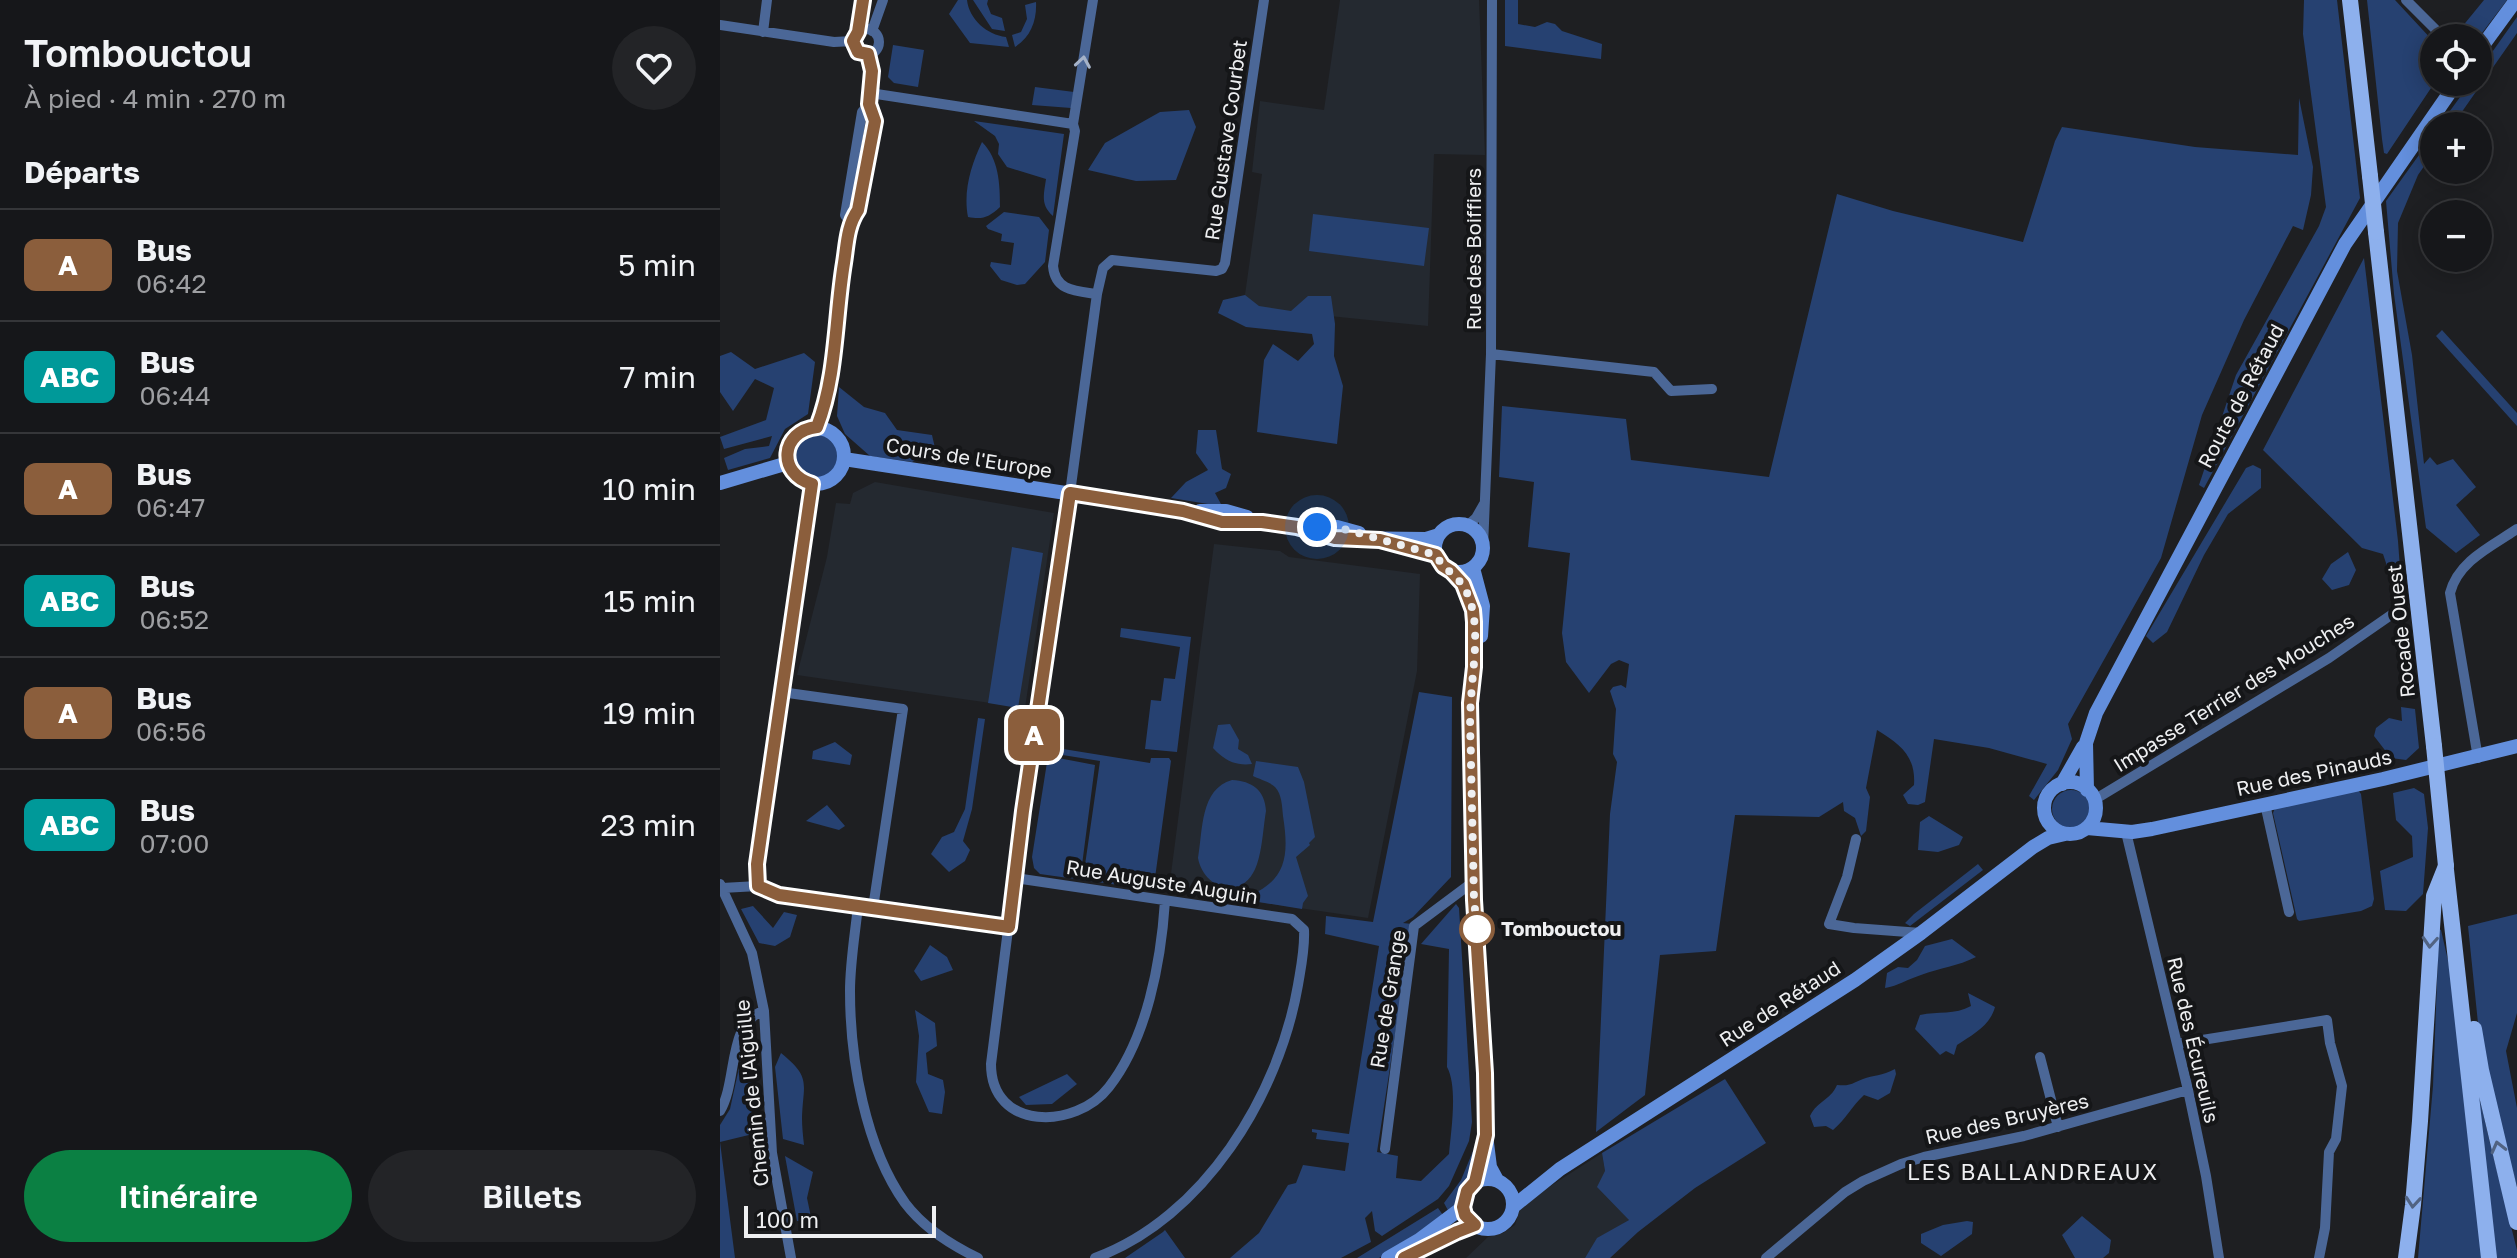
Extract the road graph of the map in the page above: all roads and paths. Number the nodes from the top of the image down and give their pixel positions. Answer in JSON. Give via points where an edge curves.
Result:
{"nodes":[{"id":1,"x":767,"y":0,"type":"edge"},
{"id":2,"x":863,"y":0,"type":"edge"},
{"id":3,"x":883,"y":0,"type":"edge"},
{"id":4,"x":1093,"y":0,"type":"edge"},
{"id":5,"x":1264,"y":0,"type":"edge"},
{"id":6,"x":1492,"y":0,"type":"edge"},
{"id":7,"x":2350,"y":0,"type":"edge"},
{"id":8,"x":2406,"y":0,"type":"edge"},
{"id":9,"x":2516,"y":0,"type":"edge"},
{"id":10,"x":2430,"y":24,"type":"edge"},
{"id":11,"x":720,"y":25,"type":"edge"},
{"id":12,"x":872,"y":31,"type":"junction"},
{"id":13,"x":763,"y":32,"type":"junction"},
{"id":14,"x":2492,"y":33,"type":"edge"},
{"id":15,"x":856,"y":37,"type":"junction"},
{"id":16,"x":868,"y":54,"type":"junction"},
{"id":17,"x":2447,"y":96,"type":"edge"},
{"id":18,"x":870,"y":99,"type":"junction"},
{"id":19,"x":1073,"y":124,"type":"junction"},
{"id":20,"x":1097,"y":294,"type":"junction"},
{"id":21,"x":1491,"y":354,"type":"junction"},
{"id":22,"x":1712,"y":389,"type":"dead end"},
{"id":23,"x":817,"y":427,"type":"junction"},
{"id":24,"x":844,"y":459,"type":"junction"},
{"id":25,"x":788,"y":463,"type":"junction"},
{"id":26,"x":720,"y":483,"type":"edge"},
{"id":27,"x":812,"y":484,"type":"junction"},
{"id":28,"x":1070,"y":493,"type":"junction"},
{"id":29,"x":1486,"y":498,"type":"junction"},
{"id":30,"x":1467,"y":526,"type":"junction"},
{"id":31,"x":2517,"y":529,"type":"edge"},
{"id":32,"x":1439,"y":535,"type":"junction"},
{"id":33,"x":1380,"y":540,"type":"junction"},
{"id":34,"x":1483,"y":547,"type":"junction"},
{"id":35,"x":1436,"y":555,"type":"junction"},
{"id":36,"x":1473,"y":568,"type":"junction"},
{"id":37,"x":1451,"y":571,"type":"junction"},
{"id":38,"x":2391,"y":615,"type":"dead end"},
{"id":39,"x":1474,"y":667,"type":"junction"},
{"id":40,"x":781,"y":692,"type":"junction"},
{"id":41,"x":2086,"y":743,"type":"junction"},
{"id":42,"x":2517,"y":746,"type":"edge"},
{"id":43,"x":2478,"y":758,"type":"junction"},
{"id":44,"x":2062,"y":784,"type":"junction"},
{"id":45,"x":2092,"y":799,"type":"junction"},
{"id":46,"x":2265,"y":804,"type":"junction"},
{"id":47,"x":2045,"y":817,"type":"junction"},
{"id":48,"x":2087,"y":828,"type":"junction"},
{"id":49,"x":2122,"y":831,"type":"junction"},
{"id":50,"x":2065,"y":834,"type":"junction"},
{"id":51,"x":1856,"y":839,"type":"dead end"},
{"id":52,"x":2013,"y":861,"type":"junction"},
{"id":53,"x":2446,"y":866,"type":"junction"},
{"id":54,"x":1015,"y":878,"type":"junction"},
{"id":55,"x":1473,"y":882,"type":"junction"},
{"id":56,"x":721,"y":886,"type":"edge"},
{"id":57,"x":758,"y":886,"type":"junction"},
{"id":58,"x":1165,"y":901,"type":"junction"},
{"id":59,"x":725,"y":906,"type":"edge"},
{"id":60,"x":858,"y":906,"type":"junction"},
{"id":61,"x":873,"y":908,"type":"junction"},
{"id":62,"x":2289,"y":912,"type":"dead end"},
{"id":63,"x":1009,"y":927,"type":"junction"},
{"id":64,"x":1921,"y":933,"type":"junction"},
{"id":65,"x":2455,"y":946,"type":"junction"},
{"id":66,"x":764,"y":1011,"type":"junction"},
{"id":67,"x":2177,"y":1044,"type":"junction"},
{"id":68,"x":2040,"y":1057,"type":"dead end"},
{"id":69,"x":2188,"y":1090,"type":"junction"},
{"id":70,"x":722,"y":1103,"type":"edge"},
{"id":71,"x":2058,"y":1127,"type":"junction"},
{"id":72,"x":1486,"y":1135,"type":"junction"},
{"id":73,"x":1385,"y":1149,"type":"dead end"},
{"id":74,"x":1560,"y":1169,"type":"junction"},
{"id":75,"x":1475,"y":1182,"type":"junction"},
{"id":76,"x":1503,"y":1184,"type":"junction"},
{"id":77,"x":1514,"y":1206,"type":"junction"},
{"id":78,"x":1463,"y":1207,"type":"junction"},
{"id":79,"x":2517,"y":1222,"type":"edge"},
{"id":80,"x":1475,"y":1225,"type":"junction"},
{"id":81,"x":791,"y":1258,"type":"edge"},
{"id":82,"x":978,"y":1258,"type":"edge"},
{"id":83,"x":1095,"y":1258,"type":"edge"},
{"id":84,"x":1388,"y":1258,"type":"edge"},
{"id":85,"x":1404,"y":1258,"type":"edge"},
{"id":86,"x":1766,"y":1258,"type":"edge"},
{"id":87,"x":2219,"y":1258,"type":"edge"},
{"id":88,"x":2319,"y":1258,"type":"edge"},
{"id":89,"x":2406,"y":1258,"type":"edge"},
{"id":90,"x":2489,"y":1258,"type":"edge"}],
"edges":[{"from":1,"to":13,"type":"street"},
{"from":2,"to":15,"type":"street"},
{"from":3,"to":12,"type":"street"},
{"from":19,"to":4,"type":"street","one_way":true},
{"from":5,"to":20,"type":"street","name":"Rue Gustave Courbet","via":[[1222,269],[1112,260],[1103,268]]},
{"from":6,"to":21,"type":"street","name":"Rue des Boiffiers"},
{"from":7,"to":53,"type":"main road","name":"Rocade Ouest","bridge":true},
{"from":8,"to":10,"type":"street"},
{"from":9,"to":14,"type":"street"},
{"from":11,"to":13,"type":"street"},
{"from":12,"to":15,"type":"street","via":[[865,29]]},
{"from":12,"to":16,"type":"street","via":[[878,45]]},
{"from":13,"to":15,"type":"street","via":[[834,42]]},
{"from":15,"to":16,"type":"street","via":[[858,52]]},
{"from":16,"to":18,"type":"street"},
{"from":17,"to":41,"type":"street","name":"Route de Rétaud","via":[[2345,244],[2096,713]]},
{"from":18,"to":19,"type":"street"},
{"from":18,"to":23,"type":"street","via":[[875,121],[858,210],[850,222],[827,400]]},
{"from":19,"to":20,"type":"street","via":[[1054,277],[1069,290]]},
{"from":20,"to":28,"type":"street","name":"Rue Gustave Courbet"},
{"from":21,"to":22,"type":"street","via":[[1654,372],[1671,391]]},
{"from":21,"to":29,"type":"street","name":"Rue des Boiffiers"},
{"from":23,"to":24,"type":"street","via":[[840,440]]},
{"from":23,"to":25,"type":"street","via":[[793,438]]},
{"from":24,"to":27,"type":"street","via":[[832,479]]},
{"from":24,"to":28,"type":"street","name":"Cours de l'Europe"},
{"from":25,"to":26,"type":"street"},
{"from":25,"to":27,"type":"street","via":[[797,477]]},
{"from":27,"to":40,"type":"street"},
{"from":28,"to":33,"type":"street","name":"Cours de l'Europe","via":[[1183,511],[1226,511],[1335,538]]},
{"from":28,"to":54,"type":"street","name":"Rue Gustave Courbet"},
{"from":29,"to":30,"type":"street"},
{"from":29,"to":34,"type":"street","name":"Rue des Boiffiers"},
{"from":30,"to":32,"type":"street","via":[[1451,526]]},
{"from":30,"to":34,"type":"street","via":[[1478,533]]},
{"from":31,"to":43,"type":"street","via":[[2465,565],[2450,593]]},
{"from":32,"to":33,"type":"street","name":"Cours de l'Europe"},
{"from":32,"to":35,"type":"street"},
{"from":33,"to":35,"type":"street","name":"Cours de l'Europe"},
{"from":34,"to":36,"type":"street"},
{"from":35,"to":37,"type":"street"},
{"from":36,"to":37,"type":"street"},
{"from":36,"to":39,"type":"street","via":[[1483,618]]},
{"from":37,"to":39,"type":"street","via":[[1463,584],[1473,610]]},
{"from":38,"to":45,"type":"street","name":"Impasse Terrier des Mouches","via":[[2329,658]]},
{"from":39,"to":55,"type":"street"},
{"from":40,"to":57,"type":"street"},
{"from":40,"to":61,"type":"street","via":[[903,709]]},
{"from":41,"to":44,"type":"street"},
{"from":41,"to":45,"type":"street"},
{"from":42,"to":43,"type":"street","name":"Rue des Pinauds"},
{"from":43,"to":46,"type":"street","name":"Rue des Pinauds"},
{"from":44,"to":45,"type":"street","via":[[2075,783]]},
{"from":44,"to":47,"type":"street","via":[[2045,799]]},
{"from":45,"to":48,"type":"street","via":[[2094,817]]},
{"from":45,"to":49,"type":"street"},
{"from":46,"to":49,"type":"street","name":"Rue des Pinauds"},
{"from":46,"to":62,"type":"street"},
{"from":47,"to":50,"type":"street"},
{"from":47,"to":52,"type":"street"},
{"from":48,"to":49,"type":"street","name":"Rue des Pinauds"},
{"from":48,"to":50,"type":"street"},
{"from":49,"to":67,"type":"street","name":"Rue des Écureuils"},
{"from":50,"to":52,"type":"street","via":[[2043,840]]},
{"from":51,"to":64,"type":"street","via":[[1829,924]]},
{"from":52,"to":64,"type":"street","name":"Rue de Rétaud"},
{"from":53,"to":65,"type":"main road","name":"Rocade Ouest"},
{"from":53,"to":89,"type":"main road","one_way":true,"via":[[2434,896]]},
{"from":54,"to":58,"type":"street","name":"Rue Auguste Auguin"},
{"from":54,"to":63,"type":"street","name":"Rue Gustave Courbet"},
{"from":55,"to":72,"type":"street"},
{"from":55,"to":73,"type":"street","name":"Rue de Grange","via":[[1414,926]]},
{"from":56,"to":57,"type":"street"},
{"from":56,"to":59,"type":"street","name":"Chemin de l'Aiguille"},
{"from":57,"to":60,"type":"street","via":[[779,895]]},
{"from":58,"to":63,"type":"street","name":"Rue Gustave Courbet","via":[[1156,974],[1120,1070],[1086,1107],[1049,1118],[1022,1115],[996,1091],[991,1075]]},
{"from":58,"to":83,"type":"street","name":"Rue Auguste Auguin","via":[[1292,919],[1302,926],[1305,940],[1294,1006],[1259,1101],[1226,1157],[1176,1208]]},
{"from":59,"to":66,"type":"street","name":"Chemin de l'Aiguille","via":[[752,953]]},
{"from":60,"to":61,"type":"street"},
{"from":60,"to":82,"type":"street","via":[[852,1026],[871,1129],[893,1185],[907,1204],[941,1237]]},
{"from":61,"to":63,"type":"street"},
{"from":64,"to":74,"type":"street","name":"Rue de Rétaud"},
{"from":79,"to":65,"type":"main road","one_way":true},
{"from":65,"to":90,"type":"main road","name":"Rocade Ouest"},
{"from":66,"to":70,"type":"street","via":[[749,1017],[739,1036]]},
{"from":66,"to":81,"type":"street","name":"Chemin de l'Aiguille","via":[[772,1153]]},
{"from":67,"to":69,"type":"street","name":"Rue des Écureuils"},
{"from":67,"to":88,"type":"street","via":[[2327,1020],[2342,1086],[2336,1139],[2329,1152]]},
{"from":68,"to":71,"type":"street"},
{"from":69,"to":71,"type":"street","name":"Rue des Bruyères"},
{"from":69,"to":87,"type":"street","name":"Rue des Écureuils"},
{"from":71,"to":86,"type":"street","name":"Rue des Bruyères","via":[[1924,1157],[1882,1172],[1845,1192]]},
{"from":72,"to":75,"type":"street"},
{"from":72,"to":76,"type":"street","via":[[1490,1167]]},
{"from":74,"to":76,"type":"street","name":"Rue de Rétaud"},
{"from":74,"to":77,"type":"street","name":"Rue de Rétaud"},
{"from":75,"to":76,"type":"street","via":[[1488,1178]]},
{"from":75,"to":78,"type":"street"},
{"from":76,"to":77,"type":"street"},
{"from":77,"to":80,"type":"street","via":[[1501,1226]]},
{"from":78,"to":80,"type":"street"},
{"from":78,"to":84,"type":"street"},
{"from":80,"to":85,"type":"street"}]}
